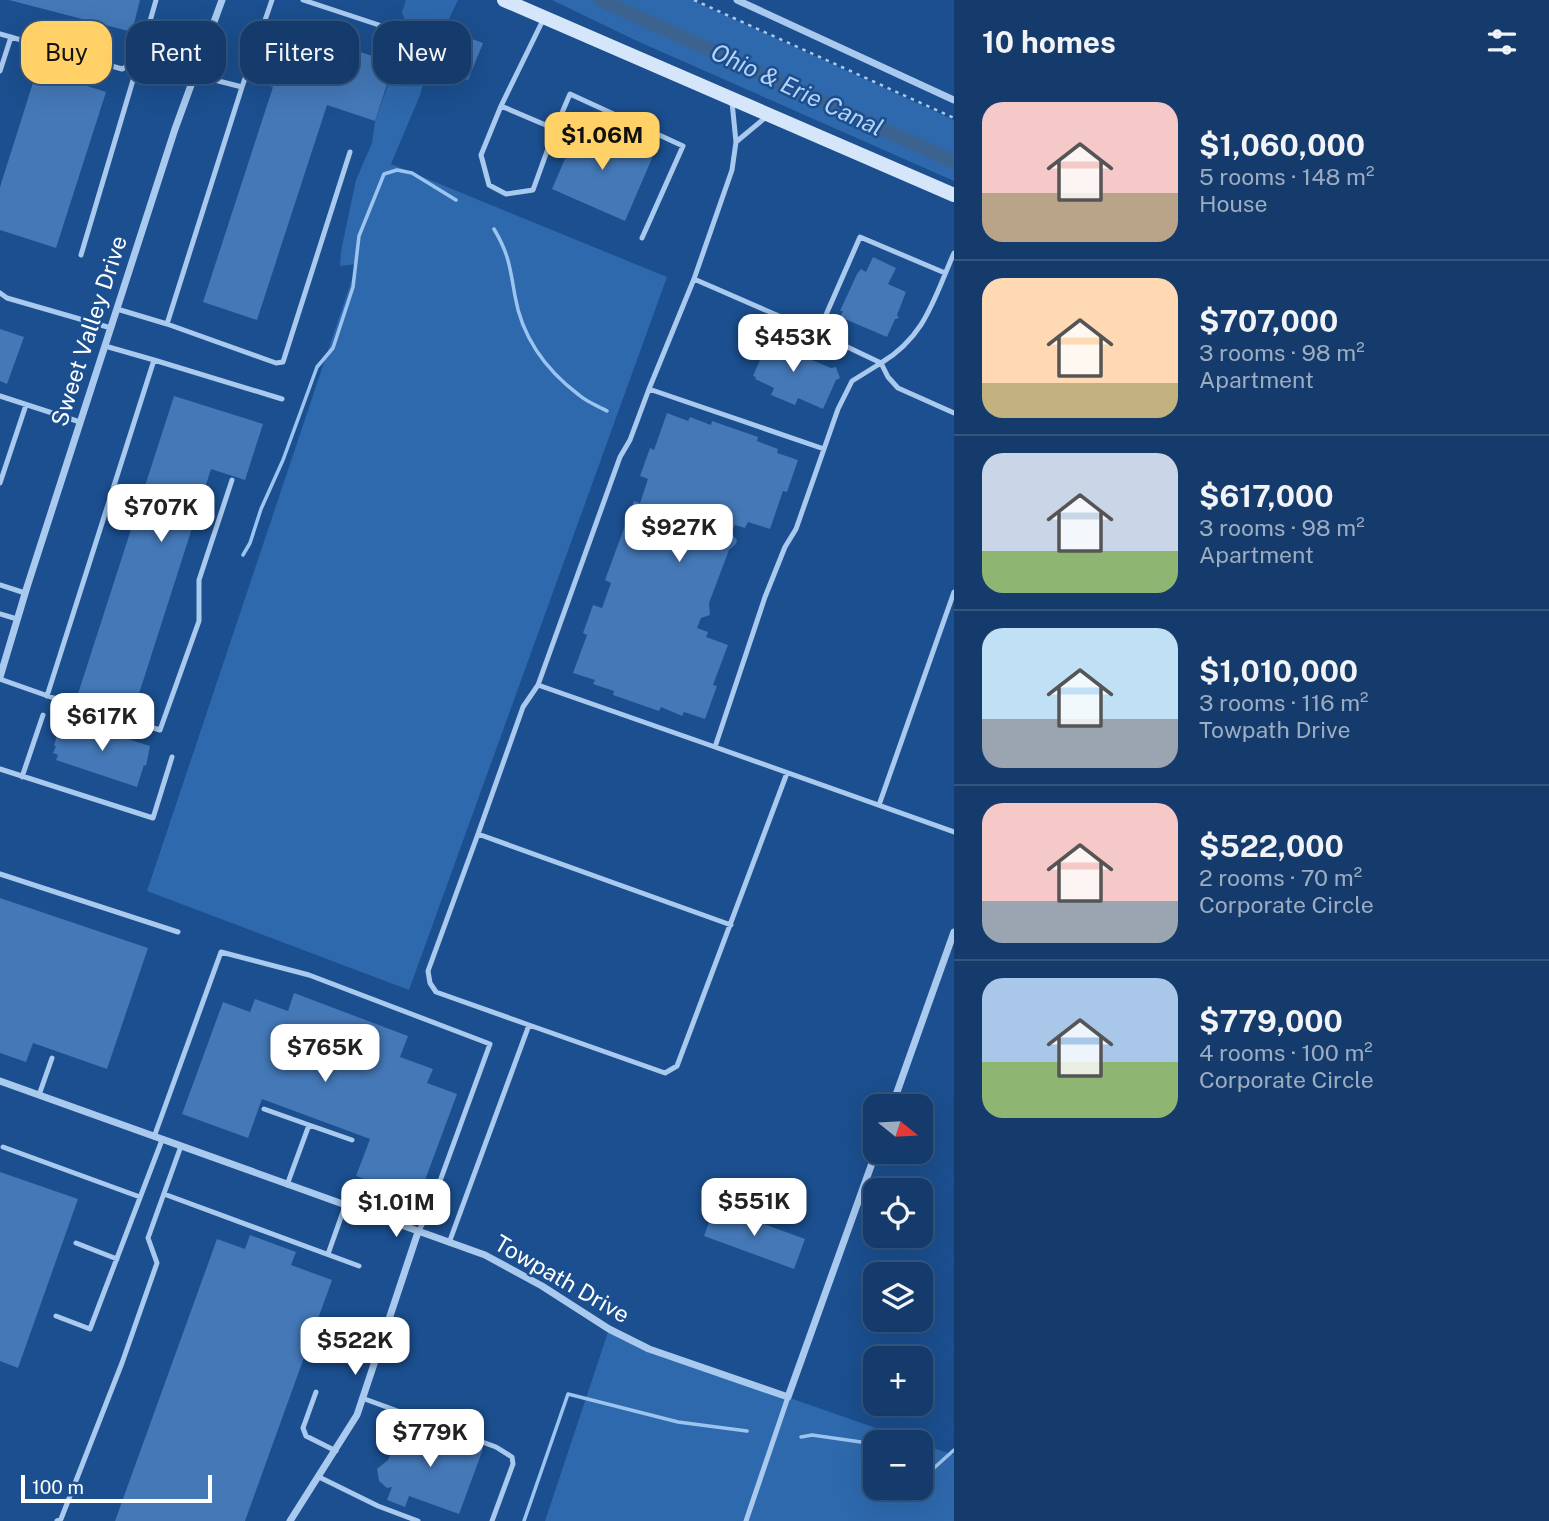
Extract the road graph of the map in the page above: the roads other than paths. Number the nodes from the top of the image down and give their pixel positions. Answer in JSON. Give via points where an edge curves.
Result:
{"nodes":[{"id":1,"x":156,"y":0,"type":"edge"},
{"id":2,"x":222,"y":0,"type":"edge"},
{"id":3,"x":272,"y":0,"type":"edge"},
{"id":4,"x":303,"y":0,"type":"edge"},
{"id":5,"x":505,"y":0,"type":"edge"},
{"id":6,"x":737,"y":0,"type":"edge"},
{"id":7,"x":545,"y":18,"type":"junction"},
{"id":8,"x":150,"y":21,"type":"edge"},
{"id":9,"x":215,"y":21,"type":"edge"},
{"id":10,"x":373,"y":23,"type":"edge"},
{"id":11,"x":0,"y":34,"type":"edge"},
{"id":12,"x":11,"y":37,"type":"junction"},
{"id":13,"x":126,"y":67,"type":"edge"},
{"id":14,"x":0,"y":71,"type":"edge"},
{"id":15,"x":226,"y":82,"type":"edge"},
{"id":16,"x":132,"y":84,"type":"edge"},
{"id":17,"x":192,"y":84,"type":"edge"},
{"id":18,"x":242,"y":87,"type":"junction"},
{"id":19,"x":732,"y":98,"type":"junction"},
{"id":20,"x":954,"y":100,"type":"edge"},
{"id":21,"x":501,"y":106,"type":"junction"},
{"id":22,"x":770,"y":115,"type":"junction"},
{"id":23,"x":555,"y":129,"type":"junction"},
{"id":24,"x":736,"y":142,"type":"junction"},
{"id":25,"x":350,"y":152,"type":"dead end"},
{"id":26,"x":954,"y":195,"type":"edge"},
{"id":27,"x":642,"y":238,"type":"dead end"},
{"id":28,"x":954,"y":253,"type":"edge"},
{"id":29,"x":81,"y":255,"type":"dead end"},
{"id":30,"x":945,"y":273,"type":"junction"},
{"id":31,"x":694,"y":279,"type":"junction"},
{"id":32,"x":0,"y":293,"type":"edge"},
{"id":33,"x":117,"y":309,"type":"junction"},
{"id":34,"x":167,"y":324,"type":"junction"},
{"id":35,"x":111,"y":328,"type":"junction"},
{"id":36,"x":818,"y":333,"type":"junction"},
{"id":37,"x":105,"y":346,"type":"junction"},
{"id":38,"x":154,"y":360,"type":"junction"},
{"id":39,"x":881,"y":363,"type":"junction"},
{"id":40,"x":649,"y":388,"type":"junction"},
{"id":41,"x":0,"y":396,"type":"edge"},
{"id":42,"x":282,"y":398,"type":"dead end"},
{"id":43,"x":26,"y":405,"type":"junction"},
{"id":44,"x":954,"y":413,"type":"edge"},
{"id":45,"x":80,"y":422,"type":"junction"},
{"id":46,"x":824,"y":449,"type":"junction"},
{"id":47,"x":232,"y":480,"type":"dead end"},
{"id":48,"x":1,"y":483,"type":"edge"},
{"id":49,"x":0,"y":585,"type":"edge"},
{"id":50,"x":954,"y":592,"type":"edge"},
{"id":51,"x":25,"y":593,"type":"junction"},
{"id":52,"x":0,"y":614,"type":"edge"},
{"id":53,"x":17,"y":619,"type":"junction"},
{"id":54,"x":0,"y":678,"type":"edge"},
{"id":55,"x":538,"y":685,"type":"junction"},
{"id":56,"x":47,"y":696,"type":"junction"},
{"id":57,"x":43,"y":715,"type":"dead end"},
{"id":58,"x":715,"y":747,"type":"junction"},
{"id":59,"x":172,"y":757,"type":"dead end"},
{"id":60,"x":0,"y":769,"type":"edge"},
{"id":61,"x":786,"y":772,"type":"junction"},
{"id":62,"x":22,"y":777,"type":"junction"},
{"id":63,"x":879,"y":805,"type":"junction"},
{"id":64,"x":954,"y":832,"type":"edge"},
{"id":65,"x":478,"y":834,"type":"junction"},
{"id":66,"x":0,"y":874,"type":"edge"},
{"id":67,"x":731,"y":925,"type":"junction"},
{"id":68,"x":178,"y":932,"type":"dead end"},
{"id":69,"x":954,"y":932,"type":"edge"},
{"id":70,"x":529,"y":1025,"type":"junction"},
{"id":71,"x":52,"y":1058,"type":"dead end"},
{"id":72,"x":0,"y":1081,"type":"edge"},
{"id":73,"x":896,"y":1094,"type":"edge"},
{"id":74,"x":38,"y":1095,"type":"junction"},
{"id":75,"x":264,"y":1109,"type":"dead end"},
{"id":76,"x":309,"y":1125,"type":"junction"},
{"id":77,"x":158,"y":1138,"type":"junction"},
{"id":78,"x":352,"y":1140,"type":"dead end"},
{"id":79,"x":181,"y":1146,"type":"junction"},
{"id":80,"x":3,"y":1147,"type":"dead end"},
{"id":81,"x":872,"y":1164,"type":"edge"},
{"id":82,"x":287,"y":1185,"type":"junction"},
{"id":83,"x":164,"y":1194,"type":"junction"},
{"id":84,"x":140,"y":1197,"type":"junction"},
{"id":85,"x":345,"y":1206,"type":"junction"},
{"id":86,"x":418,"y":1232,"type":"junction"},
{"id":87,"x":76,"y":1243,"type":"dead end"},
{"id":88,"x":449,"y":1243,"type":"junction"},
{"id":89,"x":328,"y":1254,"type":"junction"},
{"id":90,"x":117,"y":1259,"type":"junction"},
{"id":91,"x":359,"y":1266,"type":"dead end"},
{"id":92,"x":55,"y":1316,"type":"dead end"},
{"id":93,"x":316,"y":1392,"type":"dead end"},
{"id":94,"x":788,"y":1397,"type":"junction"},
{"id":95,"x":362,"y":1398,"type":"junction"},
{"id":96,"x":336,"y":1451,"type":"junction"},
{"id":97,"x":318,"y":1477,"type":"junction"},
{"id":98,"x":57,"y":1521,"type":"edge"},
{"id":99,"x":290,"y":1521,"type":"edge"},
{"id":100,"x":418,"y":1521,"type":"edge"},
{"id":101,"x":492,"y":1521,"type":"edge"},
{"id":102,"x":746,"y":1521,"type":"edge"}],
"edges":[{"from":1,"to":8,"type":"lane"},
{"from":2,"to":9,"type":"street","name":"Sweet Valley Drive"},
{"from":3,"to":18,"type":"lane"},
{"from":4,"to":10,"type":"lane"},
{"from":5,"to":7,"type":"main road"},
{"from":6,"to":20,"type":"street"},
{"from":7,"to":19,"type":"main road"},
{"from":7,"to":21,"type":"lane"},
{"from":11,"to":12,"type":"lane"},
{"from":12,"to":13,"type":"lane"},
{"from":12,"to":14,"type":"lane"},
{"from":15,"to":18,"type":"lane"},
{"from":16,"to":29,"type":"lane"},
{"from":17,"to":33,"type":"street","name":"Sweet Valley Drive"},
{"from":18,"to":34,"type":"lane"},
{"from":19,"to":22,"type":"main road"},
{"from":19,"to":24,"type":"lane"},
{"from":21,"to":23,"type":"lane"},
{"from":21,"to":23,"type":"lane","via":[[481,155],[489,185],[506,194],[533,190]]},
{"from":22,"to":24,"type":"lane"},
{"from":22,"to":26,"type":"main road"},
{"from":23,"to":27,"type":"lane","via":[[570,94],[683,146]]},
{"from":24,"to":31,"type":"lane","via":[[730,178]]},
{"from":25,"to":34,"type":"lane","via":[[283,362]]},
{"from":28,"to":30,"type":"lane"},
{"from":30,"to":36,"type":"lane","via":[[860,237]]},
{"from":30,"to":39,"type":"lane","via":[[917,333]]},
{"from":31,"to":36,"type":"lane"},
{"from":31,"to":40,"type":"lane"},
{"from":32,"to":35,"type":"lane"},
{"from":33,"to":34,"type":"lane"},
{"from":33,"to":35,"type":"street","name":"Sweet Valley Drive"},
{"from":35,"to":37,"type":"street","name":"Sweet Valley Drive"},
{"from":36,"to":39,"type":"lane"},
{"from":37,"to":38,"type":"lane"},
{"from":37,"to":45,"type":"street","name":"Sweet Valley Drive"},
{"from":38,"to":42,"type":"lane"},
{"from":38,"to":56,"type":"lane"},
{"from":39,"to":44,"type":"lane","via":[[898,388]]},
{"from":39,"to":46,"type":"lane","via":[[852,381]]},
{"from":40,"to":46,"type":"lane"},
{"from":40,"to":55,"type":"lane"},
{"from":41,"to":43,"type":"lane"},
{"from":43,"to":45,"type":"lane"},
{"from":43,"to":48,"type":"lane"},
{"from":45,"to":51,"type":"street","name":"Sweet Valley Drive"},
{"from":46,"to":58,"type":"lane","via":[[796,529],[765,597]]},
{"from":47,"to":56,"type":"lane","via":[[199,580],[199,621],[160,730]]},
{"from":49,"to":51,"type":"lane"},
{"from":50,"to":63,"type":"lane"},
{"from":51,"to":53,"type":"street","name":"Sweet Valley Drive"},
{"from":52,"to":53,"type":"lane"},
{"from":53,"to":54,"type":"street","name":"Sweet Valley Drive"},
{"from":54,"to":56,"type":"lane"},
{"from":55,"to":58,"type":"lane"},
{"from":55,"to":65,"type":"lane","via":[[523,707]]},
{"from":57,"to":62,"type":"lane"},
{"from":58,"to":61,"type":"lane"},
{"from":59,"to":62,"type":"lane","via":[[153,818]]},
{"from":60,"to":62,"type":"lane"},
{"from":61,"to":63,"type":"lane"},
{"from":61,"to":67,"type":"lane"},
{"from":63,"to":64,"type":"lane"},
{"from":65,"to":67,"type":"lane"},
{"from":65,"to":70,"type":"lane","via":[[428,978],[436,992]]},
{"from":66,"to":68,"type":"lane"},
{"from":67,"to":70,"type":"lane","via":[[681,1061],[670,1073]]},
{"from":69,"to":73,"type":"street"},
{"from":70,"to":88,"type":"lane"},
{"from":71,"to":74,"type":"lane"},
{"from":72,"to":74,"type":"street","name":"Towpath Drive"},
{"from":74,"to":77,"type":"street","name":"Towpath Drive"},
{"from":75,"to":76,"type":"lane"},
{"from":76,"to":78,"type":"lane"},
{"from":76,"to":82,"type":"lane"},
{"from":77,"to":79,"type":"street","name":"Towpath Drive"},
{"from":77,"to":84,"type":"lane"},
{"from":77,"to":86,"type":"lane","via":[[221,952],[309,975],[490,1044]]},
{"from":79,"to":82,"type":"street","name":"Towpath Drive"},
{"from":79,"to":83,"type":"lane"},
{"from":80,"to":84,"type":"lane"},
{"from":81,"to":94,"type":"street"},
{"from":82,"to":85,"type":"street","name":"Towpath Drive"},
{"from":83,"to":89,"type":"lane"},
{"from":83,"to":98,"type":"lane","via":[[148,1238],[157,1263],[117,1376]]},
{"from":84,"to":90,"type":"lane"},
{"from":85,"to":86,"type":"street","name":"Towpath Drive"},
{"from":85,"to":89,"type":"lane"},
{"from":86,"to":88,"type":"street","name":"Towpath Drive"},
{"from":86,"to":95,"type":"street"},
{"from":87,"to":90,"type":"lane"},
{"from":88,"to":94,"type":"street","name":"Towpath Drive","via":[[485,1255],[649,1349]]},
{"from":89,"to":91,"type":"lane"},
{"from":90,"to":92,"type":"lane","via":[[90,1329]]},
{"from":93,"to":96,"type":"lane","via":[[304,1432]]},
{"from":94,"to":102,"type":"lane"},
{"from":95,"to":96,"type":"street"},
{"from":95,"to":101,"type":"lane","via":[[512,1457]]},
{"from":96,"to":97,"type":"street"},
{"from":97,"to":99,"type":"street"},
{"from":97,"to":100,"type":"lane"}]}
